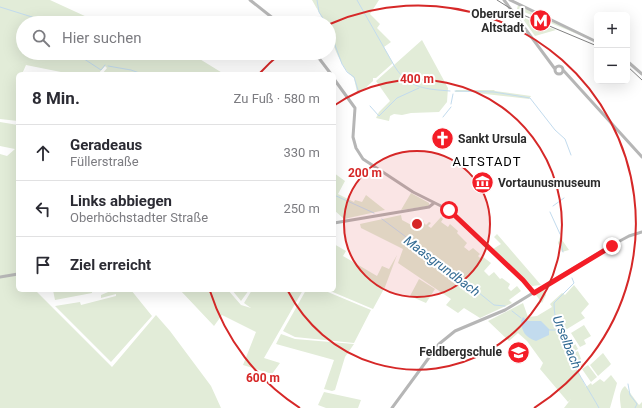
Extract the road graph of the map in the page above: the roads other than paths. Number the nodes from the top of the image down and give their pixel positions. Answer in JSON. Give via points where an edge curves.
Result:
{"nodes":[{"id":1,"x":250,"y":0,"type":"edge"},
{"id":2,"x":504,"y":0,"type":"edge"},
{"id":3,"x":510,"y":0,"type":"edge"},
{"id":4,"x":270,"y":16,"type":"edge"},
{"id":5,"x":594,"y":40,"type":"edge"},
{"id":6,"x":320,"y":60,"type":"edge"},
{"id":7,"x":630,"y":64,"type":"edge"},
{"id":8,"x":556,"y":68,"type":"junction"},
{"id":9,"x":329,"y":72,"type":"edge"},
{"id":10,"x":562,"y":72,"type":"junction"},
{"id":11,"x":642,"y":74,"type":"edge"},
{"id":12,"x":336,"y":82,"type":"edge"},
{"id":13,"x":642,"y":157,"type":"edge"},
{"id":14,"x":434,"y":203,"type":"junction"},
{"id":15,"x":336,"y":223,"type":"edge"},
{"id":16,"x":642,"y":233,"type":"edge"},
{"id":17,"x":16,"y":274,"type":"edge"},
{"id":18,"x":0,"y":277,"type":"edge"},
{"id":19,"x":534,"y":293,"type":"junction"},
{"id":20,"x":392,"y":408,"type":"edge"}],
"edges":[{"from":1,"to":4,"type":"street"},
{"from":2,"to":8,"type":"street"},
{"from":3,"to":5,"type":"street"},
{"from":6,"to":9,"type":"street"},
{"from":7,"to":11,"type":"street"},
{"from":8,"to":10,"type":"street","via":[[561,67]]},
{"from":8,"to":10,"type":"street","via":[[556,74]]},
{"from":10,"to":13,"type":"street","via":[[569,76]]},
{"from":12,"to":14,"type":"street","via":[[356,108],[352,134],[362,158]]},
{"from":14,"to":15,"type":"street","via":[[429,207]]},
{"from":14,"to":19,"type":"street","via":[[449,210]]},
{"from":16,"to":19,"type":"street","via":[[629,236],[605,249]]},
{"from":17,"to":18,"type":"street"},
{"from":19,"to":20,"type":"street","via":[[505,310],[448,335]]}]}
